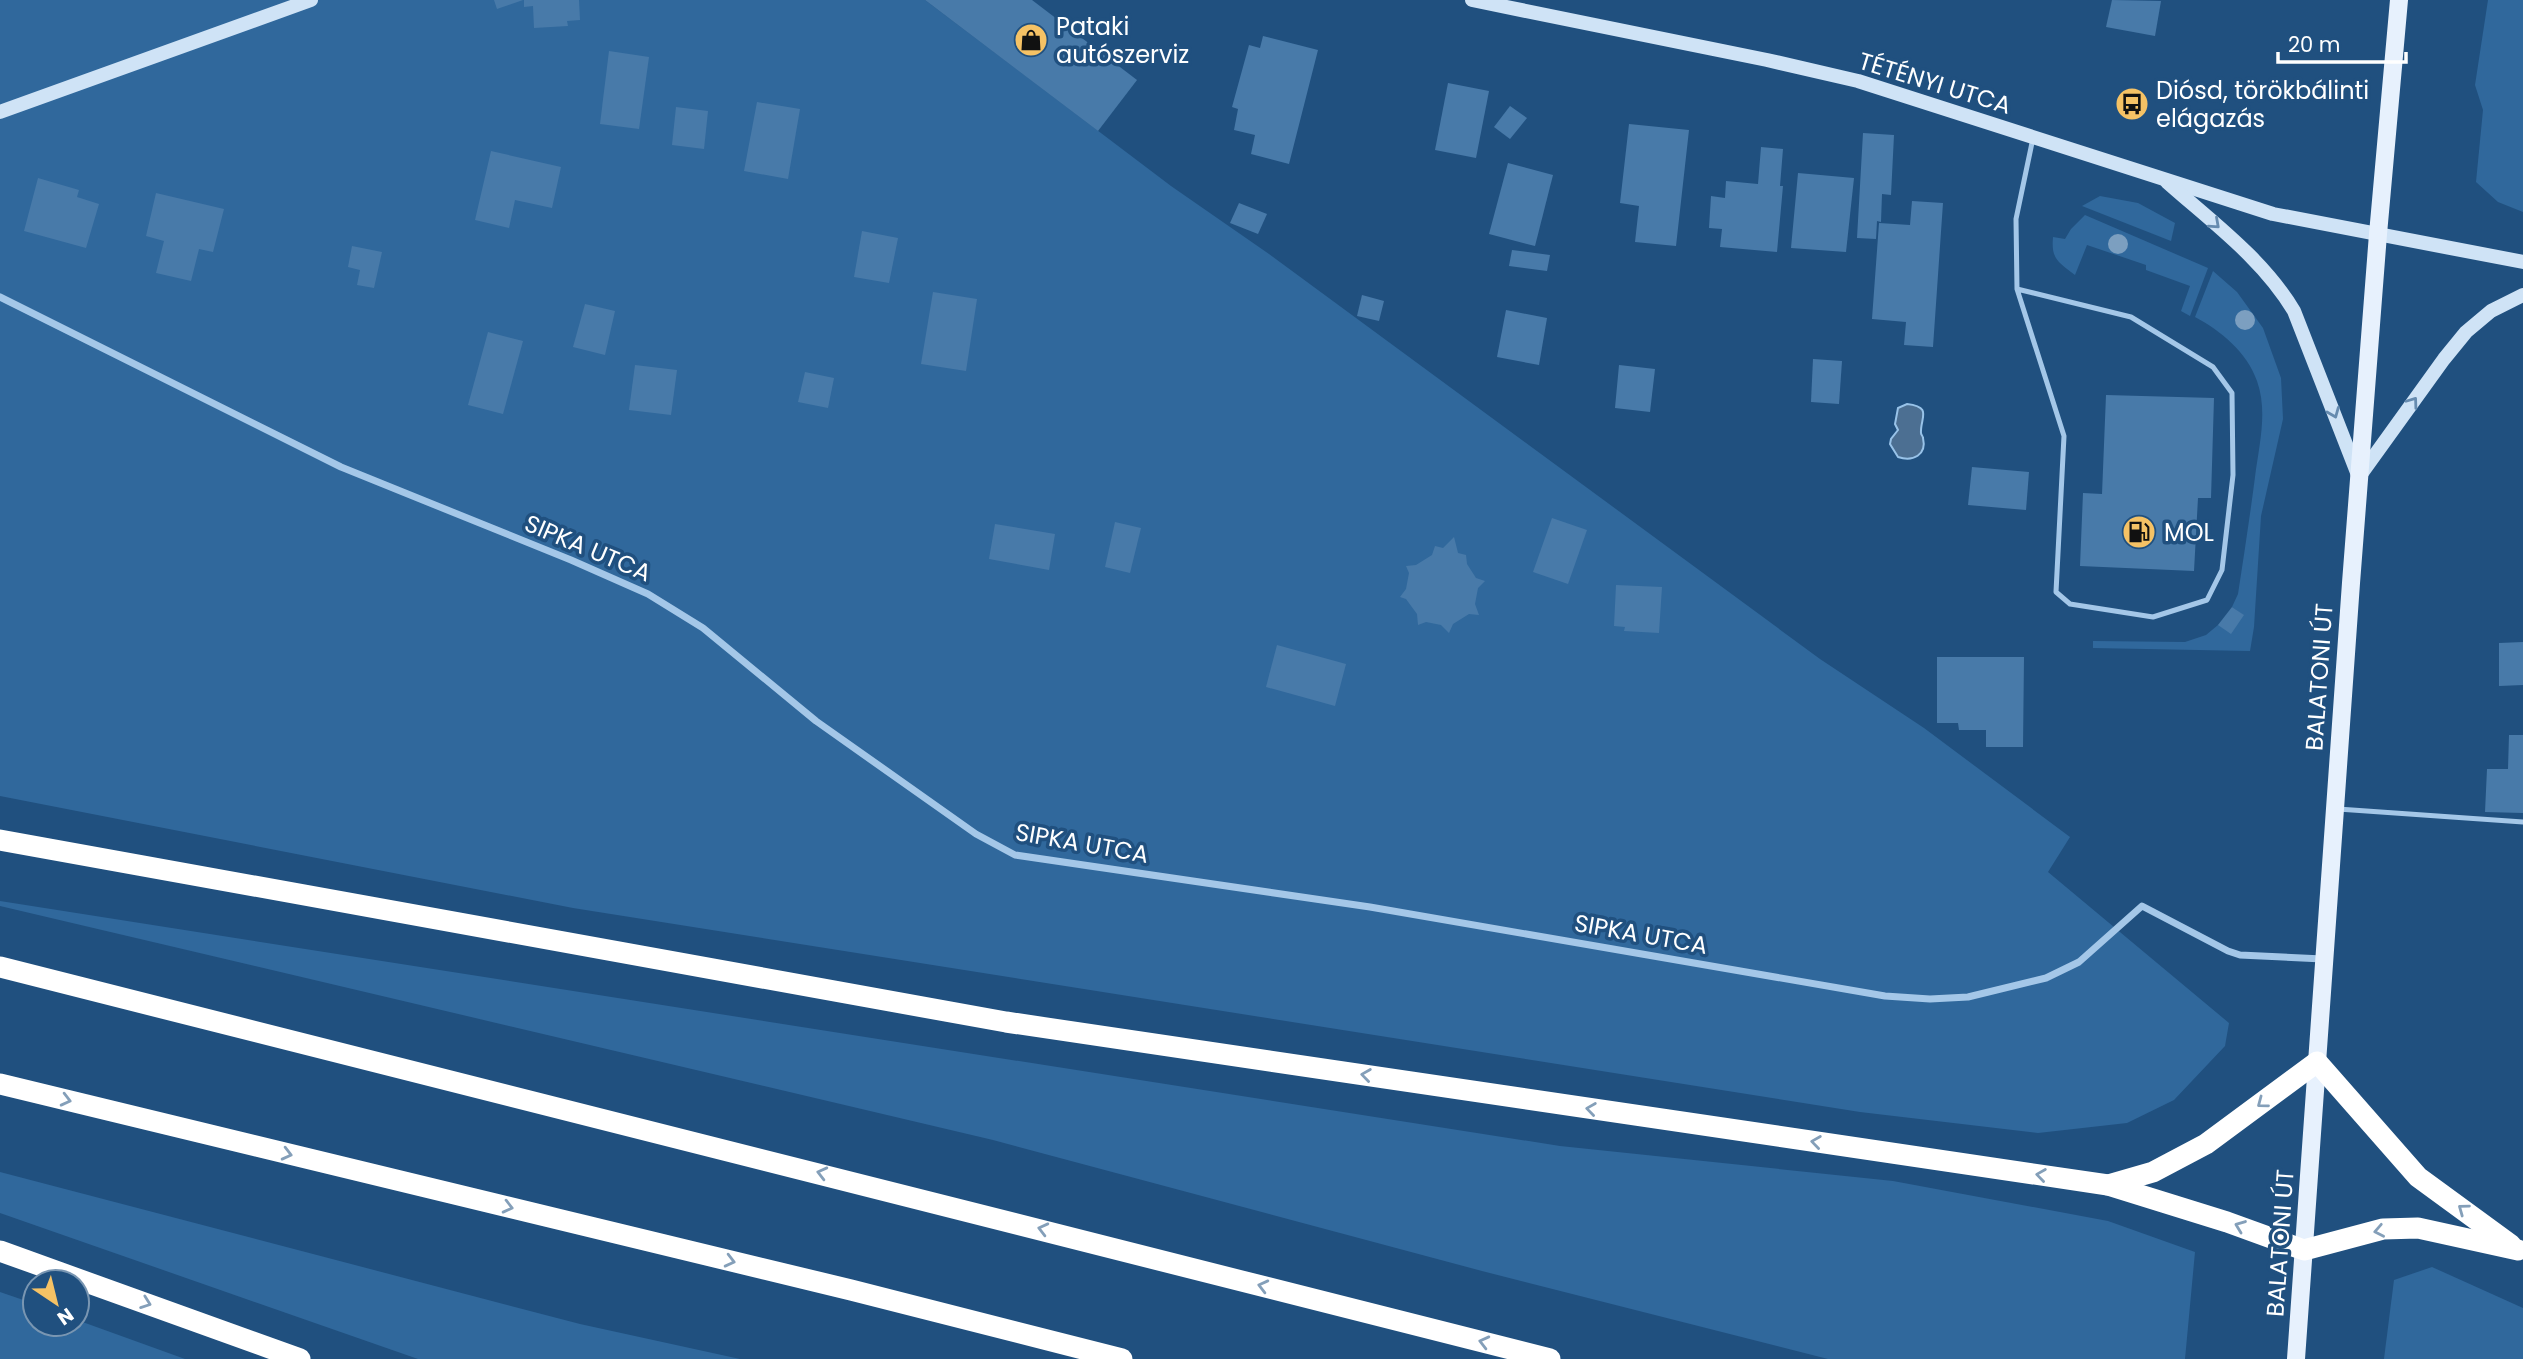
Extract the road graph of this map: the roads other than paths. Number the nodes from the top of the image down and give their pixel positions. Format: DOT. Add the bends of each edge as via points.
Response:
graph roads {
  1 [pos="311,0"];
  2 [pos="1472,0"];
  3 [pos="2399,0"];
  4 [pos="0,112"];
  5 [pos="2033,138"];
  6 [pos="2164,179"];
  7 [pos="2378,234"];
  8 [pos="2523,262"];
  9 [pos="2017,289"];
  10 [pos="2523,295"];
  11 [pos="0,297"];
  12 [pos="2359,477"];
  13 [pos="2334,809"];
  14 [pos="2523,822"];
  15 [pos="0,840"];
  16 [pos="2324,959"];
  17 [pos="0,967"];
  18 [pos="2317,1062"];
  19 [pos="0,1084"];
  20 [pos="2108,1185"];
  21 [pos="2304,1250"];
  22 [pos="0,1251"];
  23 [pos="2520,1251"];
  24 [pos="300,1359"];
  25 [pos="1122,1359"];
  26 [pos="1550,1359"];
  27 [pos="2296,1359"];
  1 -- 4 [label="street"];
  2 -- 5 [label="street, TÉTÉNYI UTCA" via="1858,81"];
  3 -- 7 [label="main road, BALATONI ÚT"];
  5 -- 6 [label="street, TÉTÉNYI UTCA"];
  5 -- 9 [label="lane" via="2016,219"];
  6 -- 7 [label="street, TÉTÉNYI UTCA" via="2273,214"];
  6 -- 12 [label="street, one-way" via="2256,261 2281,290 2294,312"];
  7 -- 8 [label="street, TÉTÉNYI UTCA"];
  7 -- 12 [label="main road, BALATONI ÚT"];
  9 -- 9 [label="lane" via="2064,436 2056,592 2070,604 2153,617 2207,600 2222,570 2233,475 2232,393 2213,367 2132,317"];
  12 -- 10 [label="street, one-way" via="2466,332 2491,311"];
  11 -- 16 [label="street, SIPKA UTCA" via="341,467 648,594 703,628 816,721 976,834 1015,855 1370,907 1885,996 1968,997 2046,978 2079,962 2142,906 2240,955"];
  12 -- 13 [label="main road, BALATONI ÚT"];
  13 -- 14 [label="lane"];
  13 -- 16 [label="main road, BALATONI ÚT"];
  20 -- 15 [label="highway, one-way" via="1006,1022"];
  16 -- 18 [label="main road, BALATONI ÚT"];
  26 -- 17 [label="highway, one-way"];
  18 -- 20 [label="highway, one-way" via="2206,1144 2153,1172"];
  18 -- 21 [label="main road, BALATONI ÚT"];
  23 -- 18 [label="highway, one-way" via="2418,1177"];
  19 -- 25 [label="highway, one-way"];
  21 -- 20 [label="highway, one-way"];
  23 -- 21 [label="highway, one-way" via="2418,1228 2383,1229"];
  21 -- 27 [label="main road, BALATONI ÚT"];
  22 -- 24 [label="highway, one-way"];
}
